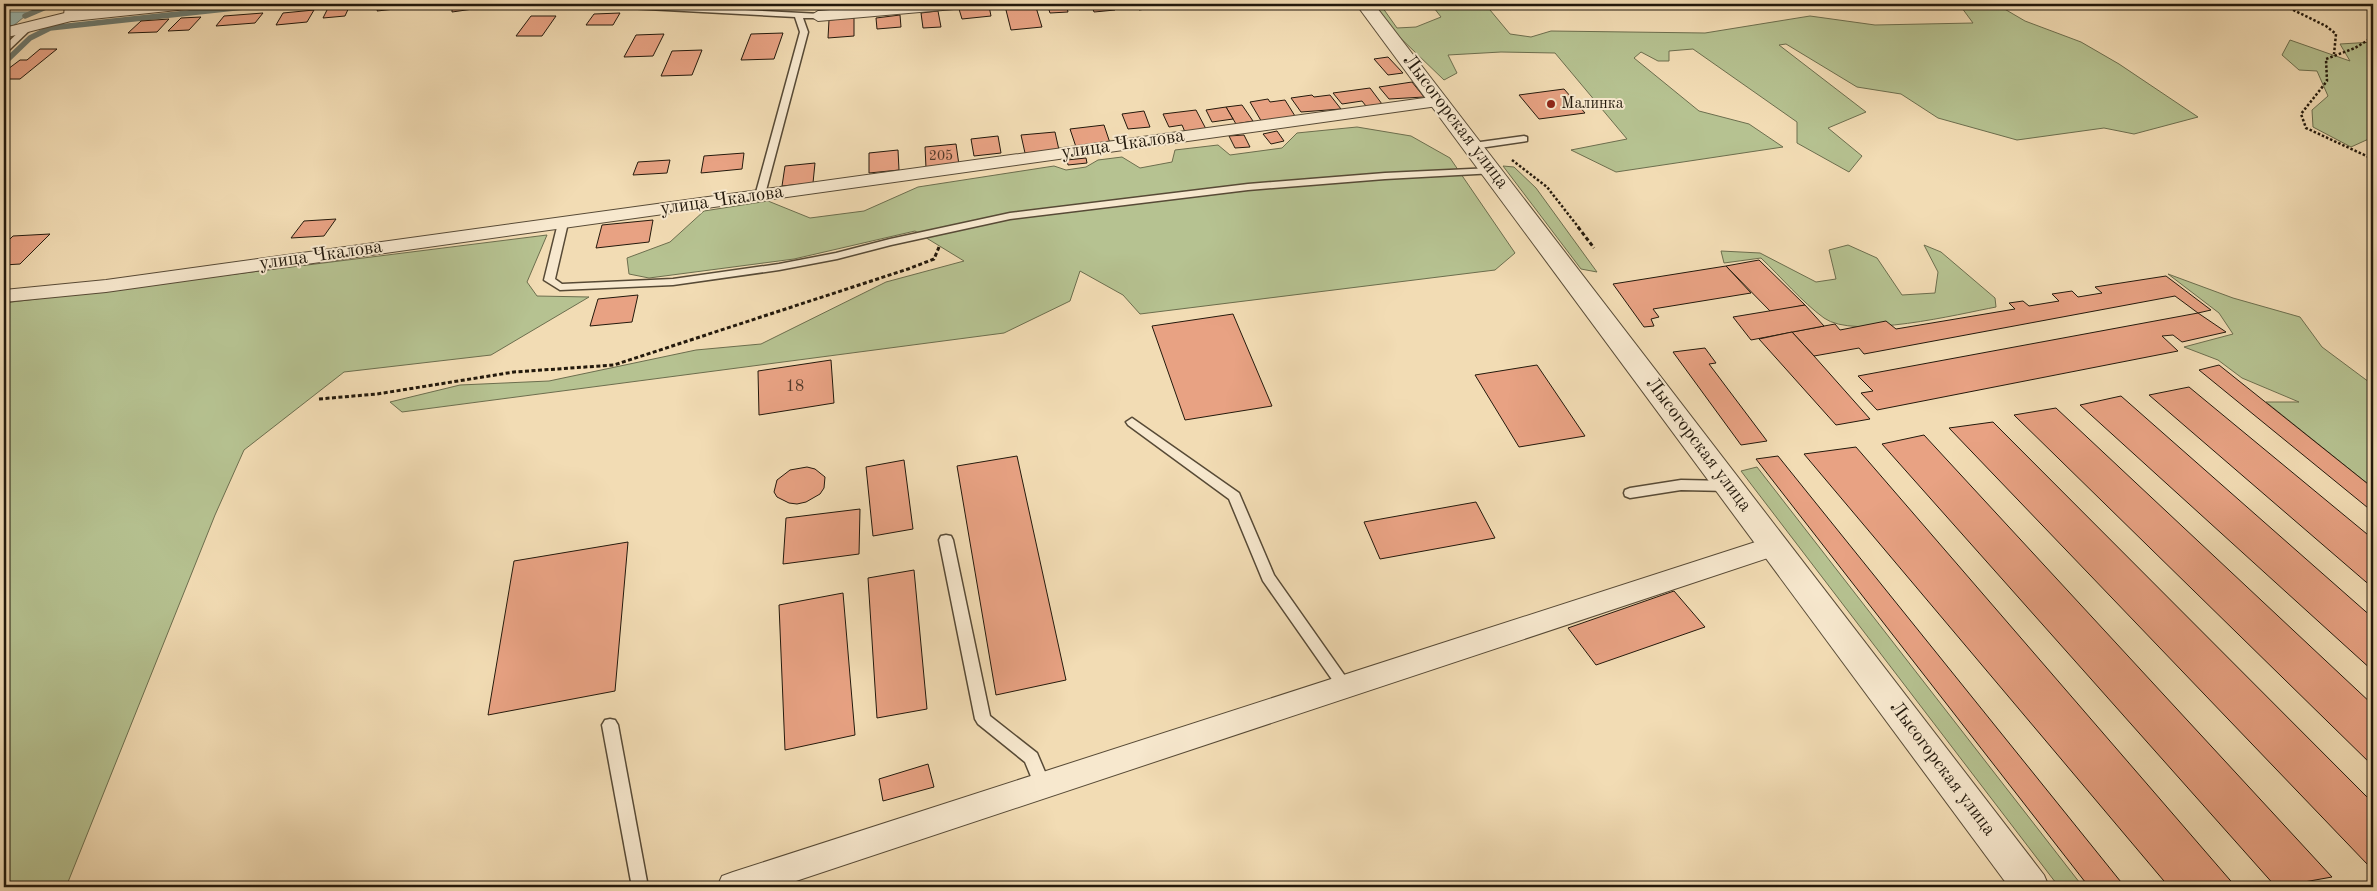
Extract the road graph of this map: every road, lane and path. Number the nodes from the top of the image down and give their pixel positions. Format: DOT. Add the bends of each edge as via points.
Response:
graph roads {
  1 [pos="187,4"];
  2 [pos="590,4"];
  3 [pos="954,4"];
  4 [pos="1365,4"];
  5 [pos="2281,4"];
  6 [pos="853,8"];
  7 [pos="73,10"];
  8 [pos="798,15"];
  9 [pos="818,16"];
  10 [pos="27,29"];
  11 [pos="4,33"];
  12 [pos="2373,37"];
  13 [pos="4,50"];
  14 [pos="2334,54"];
  15 [pos="1439,101"];
  16 [pos="1524,139"];
  17 [pos="1474,146"];
  18 [pos="2373,159"];
  19 [pos="1499,163"];
  20 [pos="760,196"];
  21 [pos="563,223"];
  22 [pos="948,230"];
  23 [pos="1594,248"];
  24 [pos="4,296"];
  25 [pos="319,399"];
  26 [pos="1132,422"];
  27 [pos="1729,486"];
  28 [pos="1630,493"];
  29 [pos="946,540"];
  30 [pos="1774,546"];
  31 [pos="1345,686"];
  32 [pos="610,725"];
  33 [pos="1043,786"];
  34 [pos="640,887"];
  35 [pos="733,887"];
  36 [pos="2030,887"];
  1 -- 7 [label="street"];
  2 -- 8 [label="lane"];
  3 -- 6 [label="street"];
  4 -- 15 [label="street, Лысогорская улица"];
  5 -- 14 [label="path" via="2336,34"];
  6 -- 9 [label="street"];
  7 -- 10 [label="street"];
  8 -- 9 [label="lane"];
  8 -- 20 [label="lane" via="804,32"];
  10 -- 11 [label="street"];
  10 -- 13 [label="lane"];
  12 -- 14 [label="path" via="2355,48"];
  14 -- 18 [label="path" via="2326,59 2327,81 2301,114 2306,128"];
  15 -- 17 [label="street, Лысогорская улица"];
  15 -- 20 [label="street, улица Чкалова"];
  16 -- 17 [label="lane"];
  17 -- 19 [label="street, Лысогорская улица"];
  19 -- 22 [label="lane" via="1248,187 1010,216"];
  19 -- 23 [label="path" via="1547,187"];
  19 -- 27 [label="street, Лысогорская улица"];
  20 -- 21 [label="street, улица Чкалова"];
  21 -- 22 [label="lane" via="549,280 560,286 673,282 779,267"];
  21 -- 24 [label="street, улица Чкалова" via="116,284"];
  22 -- 25 [label="path" via="934,259 908,270 614,365 514,372 377,394"];
  26 -- 31 [label="lane" via="1234,496 1268,577"];
  27 -- 28 [label="lane" via="1681,485"];
  27 -- 30 [label="street, Лысогорская улица"];
  29 -- 33 [label="lane" via="983,719 1031,758"];
  30 -- 31 [label="street"];
  30 -- 36 [label="street, Лысогорская улица"];
  31 -- 33 [label="street"];
  32 -- 34 [label="lane"];
  33 -- 35 [label="street"];
}
